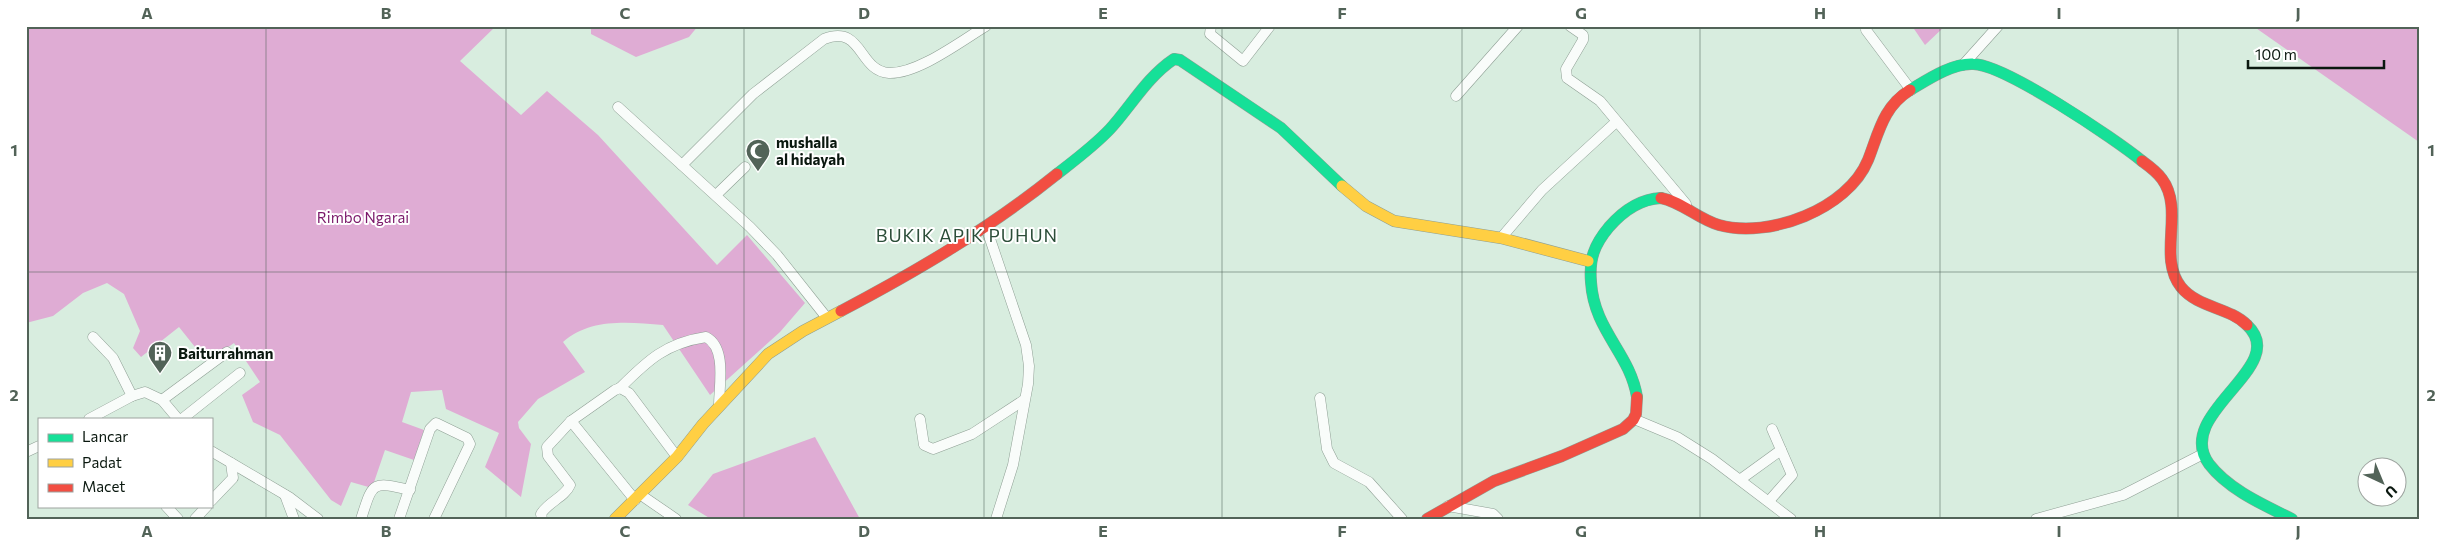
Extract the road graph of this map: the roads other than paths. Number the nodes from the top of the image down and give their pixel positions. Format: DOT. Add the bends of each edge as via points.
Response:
graph roads {
  1 [pos="986,26"];
  2 [pos="1211,26"];
  3 [pos="1270,26"];
  4 [pos="1518,26"];
  5 [pos="1570,26"];
  6 [pos="1998,26"];
  7 [pos="1866,30"];
  8 [pos="1963,65"];
  9 [pos="1911,90"];
  10 [pos="1456,96"];
  11 [pos="618,107"];
  12 [pos="1616,122"];
  13 [pos="682,165"];
  14 [pos="745,168"];
  15 [pos="716,195"];
  16 [pos="1697,216"];
  17 [pos="986,227"];
  18 [pos="1501,238"];
  19 [pos="1588,260"];
  20 [pos="827,318"];
  21 [pos="94,337"];
  22 [pos="227,352"];
  23 [pos="240,373"];
  24 [pos="620,388"];
  25 [pos="132,396"];
  26 [pos="1320,398"];
  27 [pos="162,400"];
  28 [pos="1024,400"];
  29 [pos="719,406"];
  30 [pos="108,415"];
  31 [pos="94,418"];
  32 [pos="177,418"];
  33 [pos="183,418"];
  34 [pos="920,419"];
  35 [pos="1634,419"];
  36 [pos="572,420"];
  37 [pos="1772,429"];
  38 [pos="38,446"];
  39 [pos="1781,450"];
  40 [pos="26,452"];
  41 [pos="212,452"];
  42 [pos="2203,454"];
  43 [pos="677,457"];
  44 [pos="231,463"];
  45 [pos="241,470"];
  46 [pos="233,478"];
  47 [pos="1741,479"];
  48 [pos="410,490"];
  49 [pos="285,495"];
  50 [pos="638,498"];
  51 [pos="212,500"];
  52 [pos="1769,501"];
  53 [pos="1448,506"];
  54 [pos="168,508"];
  55 [pos="204,508"];
  56 [pos="178,519"];
  57 [pos="195,519"];
  58 [pos="294,519"];
  59 [pos="318,519"];
  60 [pos="361,519"];
  61 [pos="399,519"];
  62 [pos="434,519"];
  63 [pos="542,519"];
  64 [pos="615,519"];
  65 [pos="676,519"];
  66 [pos="996,519"];
  67 [pos="1402,519"];
  68 [pos="1426,519"];
  69 [pos="1498,519"];
  70 [pos="1791,519"];
  71 [pos="2036,519"];
  72 [pos="2292,519"];
  1 -- 13 [label="street" via="915,68 890,73 872,65 852,40 844,36 824,39 753,94"];
  2 -- 3 [label="street" via="1210,34 1243,61"];
  4 -- 10 [label="street"];
  5 -- 12 [label="street" via="1579,30 1584,40 1566,69 1567,78 1600,101"];
  6 -- 8 [label="street"];
  7 -- 9 [label="street"];
  8 -- 9 [label="street"];
  8 -- 42 [label="street" via="1983,65 2011,77 2139,156 2162,179 2171,208 2176,280 2191,297 2236,316 2251,328 2257,338 2258,349 2251,364 2202,433"];
  9 -- 16 [label="street" via="1893,102 1881,119 1861,174 1840,196 1794,219 1773,225 1733,228"];
  11 -- 13 [label="street"];
  12 -- 16 [label="street"];
  12 -- 18 [label="street" via="1542,190"];
  13 -- 15 [label="street"];
  14 -- 15 [label="street"];
  15 -- 20 [label="street" via="777,255"];
  16 -- 19 [label="street" via="1671,201 1646,199 1617,218"];
  17 -- 18 [label="street" via="1092,147 1158,70 1174,59 1275,124 1363,205 1381,216 1394,222"];
  17 -- 20 [label="street" via="908,276"];
  17 -- 28 [label="street" via="1026,344 1029,366"];
  18 -- 19 [label="street"];
  19 -- 35 [label="street" via="1595,311 1637,391"];
  20 -- 29 [label="street" via="768,354"];
  21 -- 25 [label="street" via="113,358"];
  22 -- 27 [label="street"];
  23 -- 33 [label="street"];
  24 -- 29 [label="street" via="662,350 688,339 706,337 717,347 720,360"];
  24 -- 36 [label="street"];
  24 -- 43 [label="street" via="629,393"];
  25 -- 27 [label="street" via="145,392"];
  25 -- 30 [label="street"];
  26 -- 67 [label="street" via="1327,450 1334,463 1360,475"];
  27 -- 32 [label="street"];
  28 -- 34 [label="street" via="972,434 933,449 924,445"];
  28 -- 66 [label="street" via="1013,465"];
  29 -- 43 [label="street"];
  30 -- 31 [label="street"];
  35 -- 47 [label="street" via="1677,437"];
  35 -- 53 [label="street" via="1621,430 1568,454 1504,477"];
  36 -- 50 [label="street"];
  36 -- 63 [label="street" via="546,452 570,485 545,507"];
  37 -- 39 [label="street"];
  38 -- 40 [label="street"];
  39 -- 47 [label="street"];
  39 -- 52 [label="street" via="1792,475"];
  41 -- 44 [label="street"];
  42 -- 71 [label="street" via="2123,494"];
  42 -- 72 [label="street" via="2209,464 2241,490"];
  43 -- 50 [label="street"];
  44 -- 45 [label="street"];
  44 -- 46 [label="street"];
  45 -- 46 [label="street"];
  45 -- 49 [label="street"];
  46 -- 51 [label="street"];
  47 -- 52 [label="street"];
  48 -- 60 [label="street" via="383,484 376,486 370,492"];
  48 -- 61 [label="street"];
  48 -- 62 [label="street" via="434,425 441,424 467,438 469,447"];
  49 -- 58 [label="street"];
  49 -- 59 [label="street"];
  50 -- 64 [label="street"];
  50 -- 65 [label="street"];
  52 -- 70 [label="street"];
  53 -- 68 [label="street"];
  53 -- 69 [label="street" via="1493,514"];
  54 -- 56 [label="street"];
  55 -- 57 [label="street"];
}
